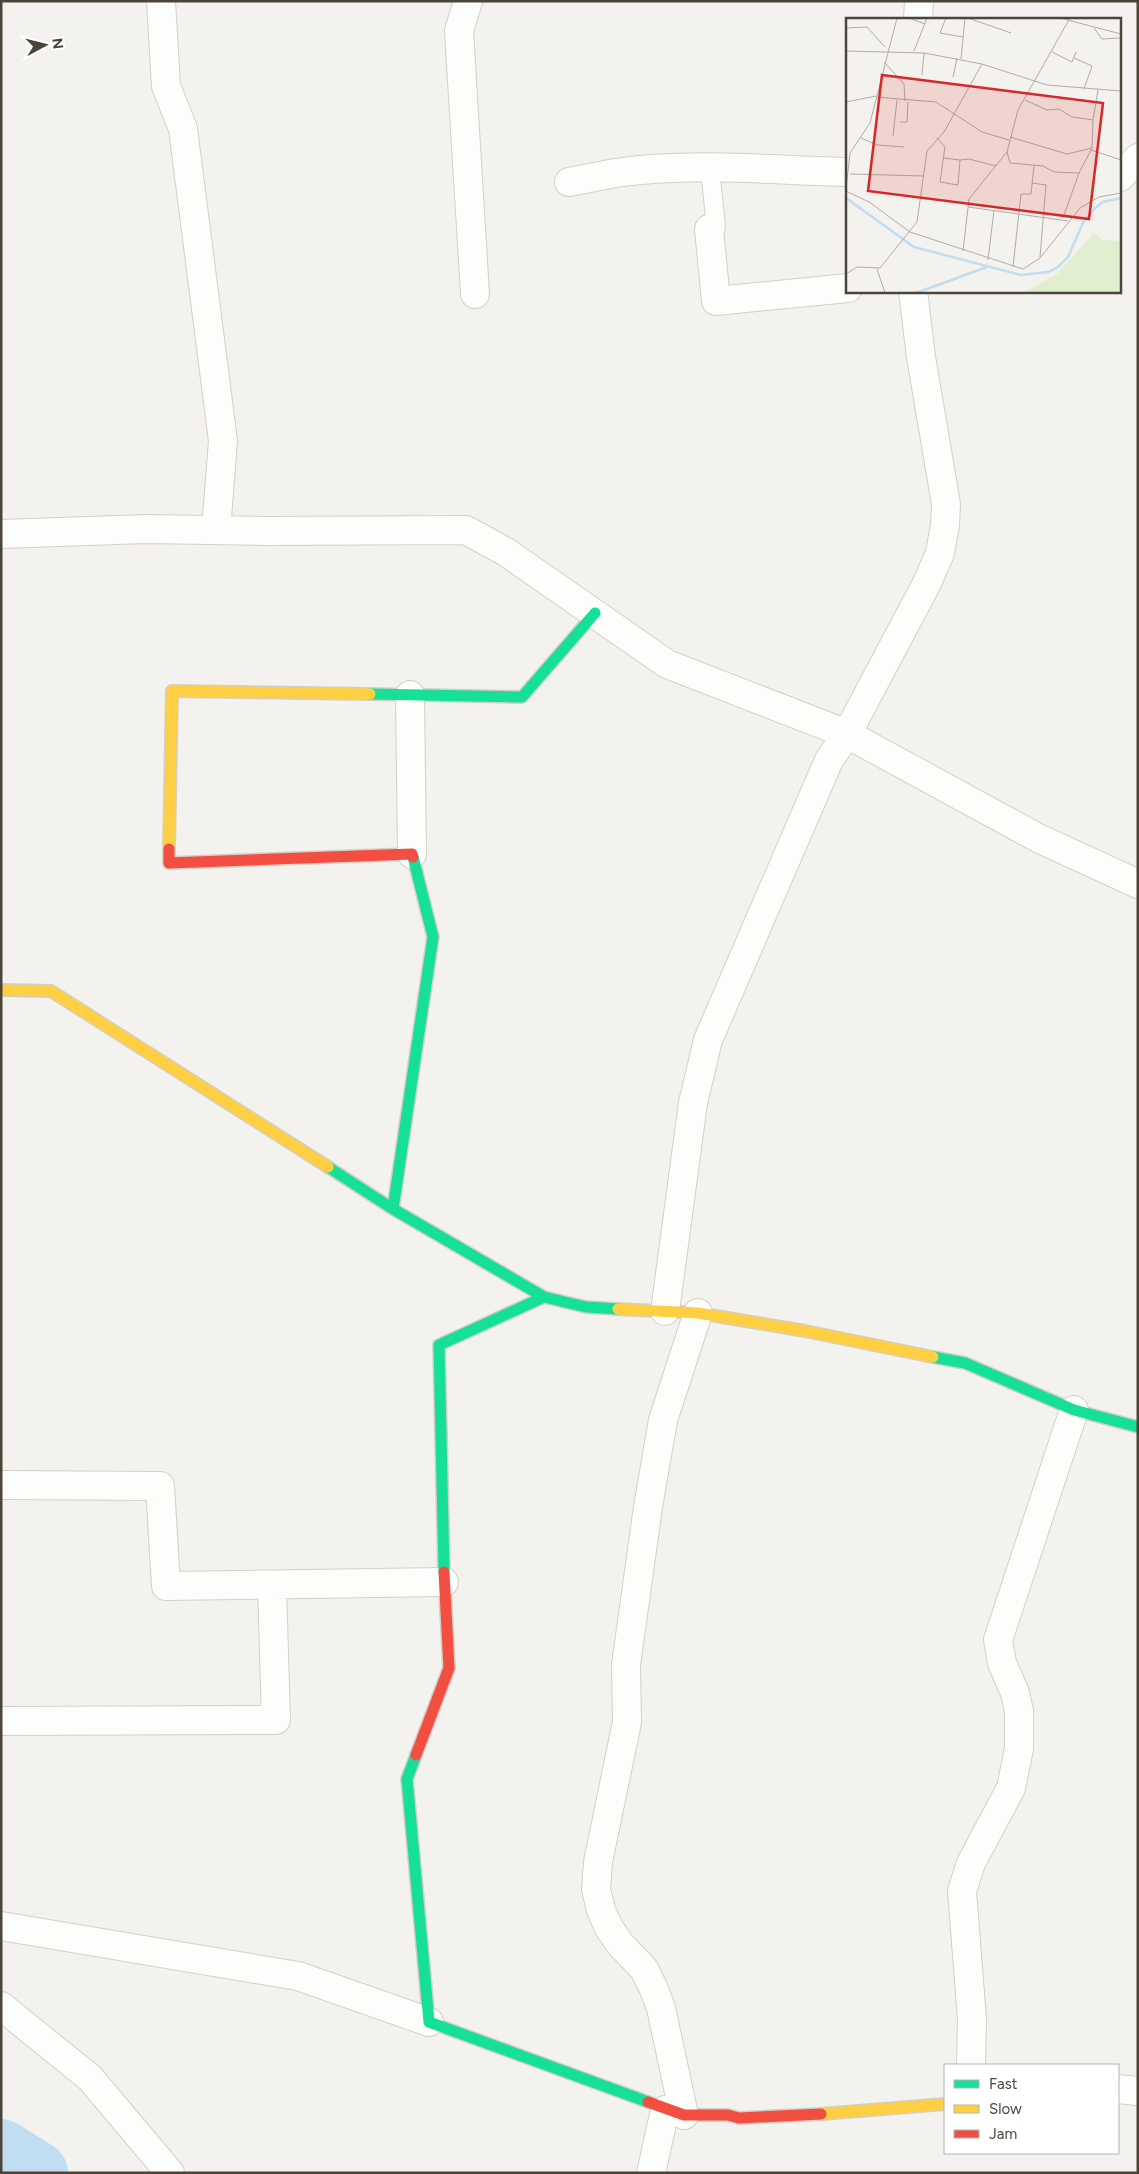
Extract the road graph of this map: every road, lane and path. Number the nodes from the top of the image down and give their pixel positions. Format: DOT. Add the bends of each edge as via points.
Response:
graph roads {
  1 [pos="161,1"];
  2 [pos="468,1"];
  3 [pos="919,1"];
  4 [pos="918,18"];
  5 [pos="1138,158"];
  6 [pos="710,169"];
  7 [pos="846,172"];
  8 [pos="1122,175"];
  9 [pos="569,182"];
  10 [pos="709,229"];
  11 [pos="846,288"];
  12 [pos="913,292"];
  13 [pos="475,294"];
  14 [pos="216,530"];
  15 [pos="1,534"];
  16 [pos="595,613"];
  17 [pos="410,695"];
  18 [pos="848,734"];
  19 [pos="412,854"];
  20 [pos="1138,884"];
  21 [pos="1,990"];
  22 [pos="393,1208"];
  23 [pos="544,1298"];
  24 [pos="665,1311"];
  25 [pos="698,1313"];
  26 [pos="1074,1410"];
  27 [pos="1138,1427"];
  28 [pos="1,1485"];
  29 [pos="444,1582"];
  30 [pos="272,1585"];
  31 [pos="1,1722"];
  32 [pos="1,1926"];
  33 [pos="1,2006"];
  34 [pos="429,2022"];
  35 [pos="971,2064"];
  36 [pos="1119,2089"];
  37 [pos="1138,2092"];
  38 [pos="944,2104"];
  39 [pos="674,2112"];
  40 [pos="170,2173"];
  41 [pos="651,2173"];
  1 -- 14 [label="street" via="166,86 183,129 223,441"];
  2 -- 13 [label="street" via="459,31"];
  3 -- 4 [label="street"];
  5 -- 8 [label="street"];
  6 -- 7 [label="street"];
  6 -- 9 [label="street" via="629,172"];
  6 -- 10 [label="lane" via="716,227"];
  10 -- 11 [label="street" via="716,301"];
  12 -- 18 [label="street" via="946,504 945,525 940,553 927,583"];
  14 -- 15 [label="street"];
  14 -- 16 [label="street" via="466,530 506,552"];
  16 -- 17 [label="street" via="522,697"];
  16 -- 18 [label="street" via="667,664"];
  17 -- 19 [label="street"];
  17 -- 19 [label="street" via="172,691 169,864"];
  18 -- 20 [label="street" via="1038,838"];
  18 -- 24 [label="street" via="829,760 708,1040 693,1103"];
  19 -- 22 [label="street" via="433,938"];
  21 -- 22 [label="street" via="50,991"];
  22 -- 23 [label="street"];
  23 -- 24 [label="street" via="586,1306"];
  23 -- 29 [label="street" via="439,1345"];
  24 -- 25 [label="street"];
  25 -- 26 [label="street" via="965,1363"];
  25 -- 39 [label="street" via="663,1420 626,1665 627,1722 598,1862 596,1889 610,1928 620,1944 644,1969 661,2008"];
  26 -- 27 [label="street"];
  26 -- 35 [label="street" via="998,1640 1002,1663 1016,1692 1019,1749 1011,1788 970,1863 962,1891 972,2019"];
  28 -- 30 [label="street" via="160,1486 166,1586"];
  29 -- 30 [label="street"];
  29 -- 34 [label="street" via="449,1668 407,1779"];
  30 -- 31 [label="street" via="276,1720"];
  32 -- 34 [label="street" via="298,1976"];
  33 -- 40 [label="street" via="90,2078"];
  34 -- 39 [label="street"];
  36 -- 37 [label="street"];
  38 -- 39 [label="street" via="739,2118"];
  39 -- 41 [label="street"];
}
